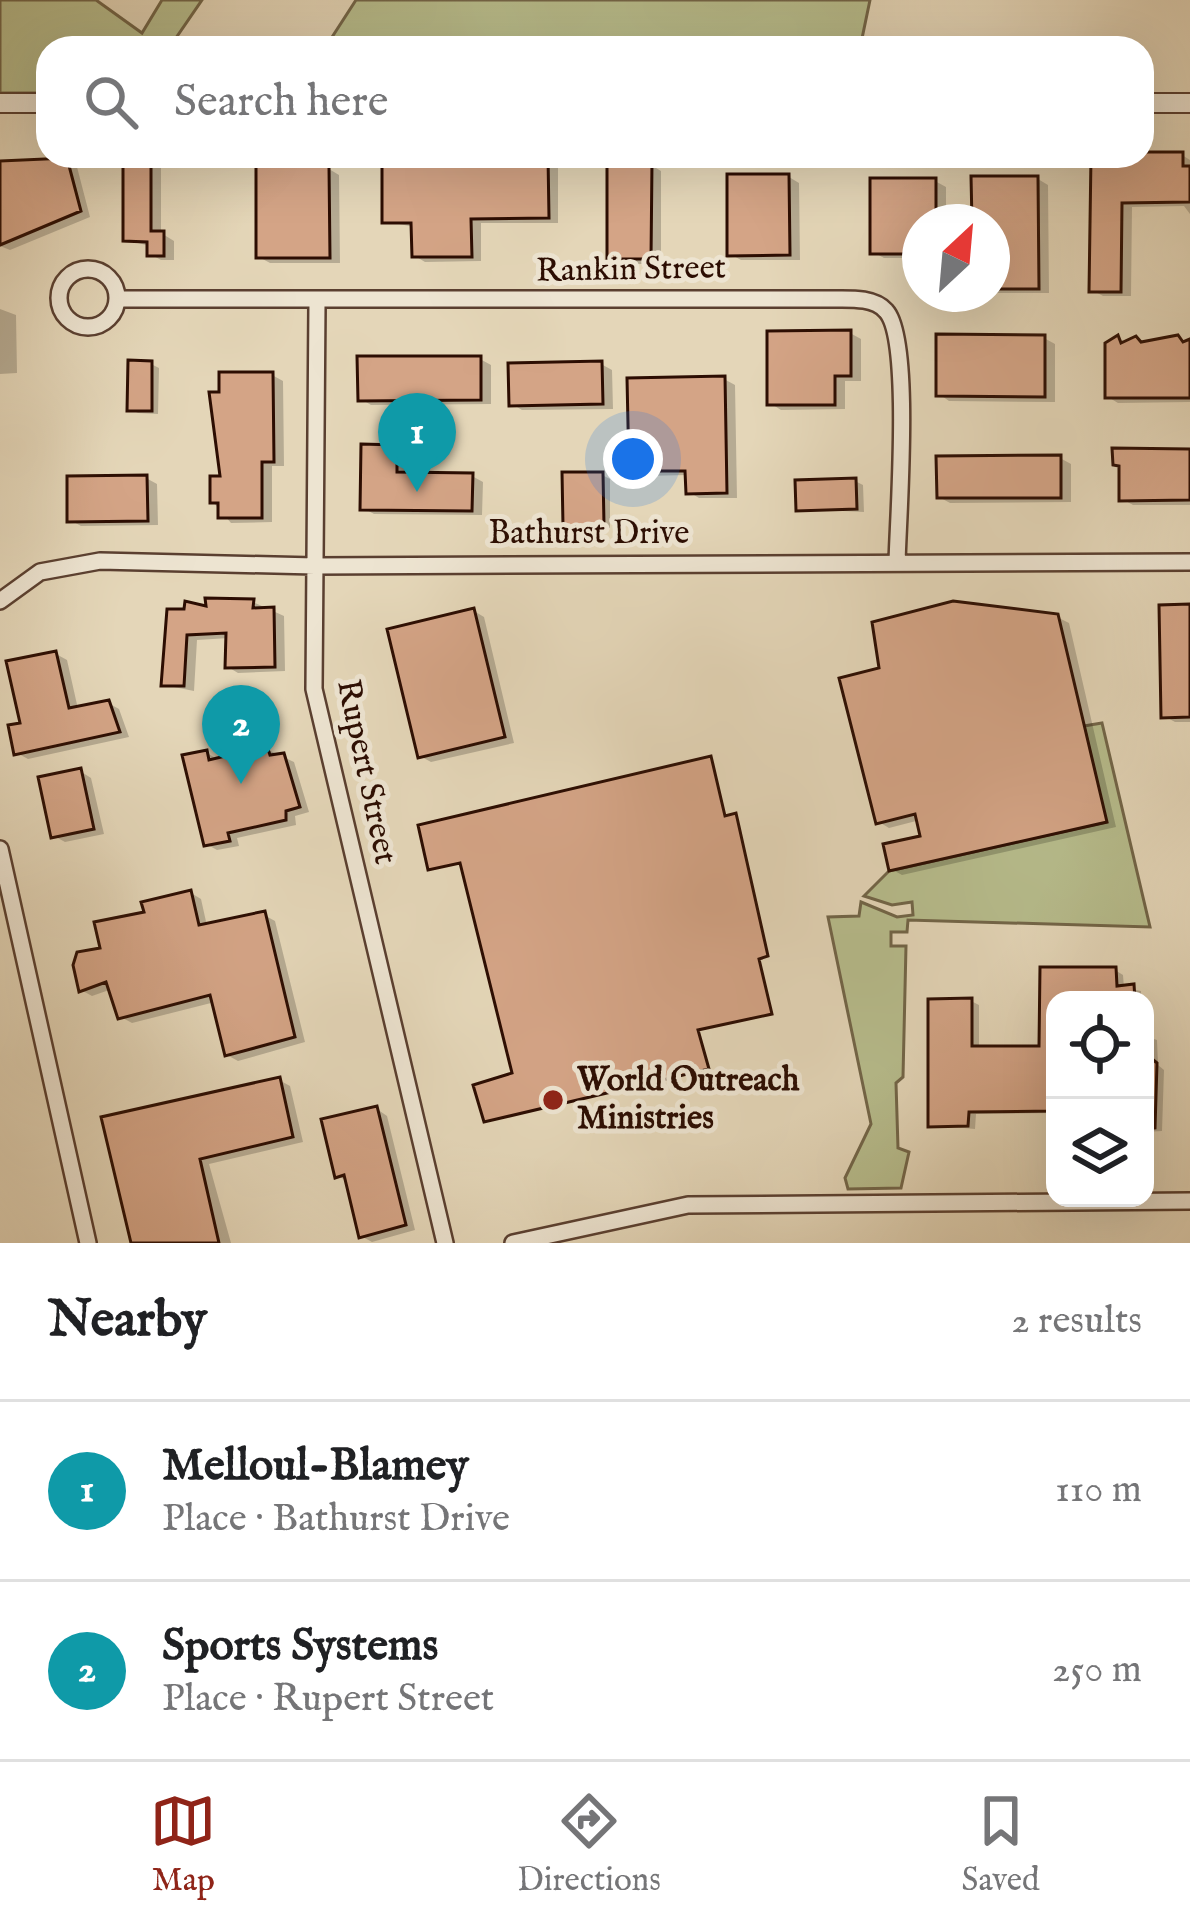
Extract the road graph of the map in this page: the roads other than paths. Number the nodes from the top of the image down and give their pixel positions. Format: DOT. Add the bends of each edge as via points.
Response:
graph roads {
  1 [pos="0,103"];
  2 [pos="36,103"];
  3 [pos="1154,103"];
  4 [pos="1190,103"];
  5 [pos="117,299"];
  6 [pos="317,303"];
  7 [pos="1190,562"];
  8 [pos="897,563"];
  9 [pos="315,566"];
  10 [pos="0,601"];
  11 [pos="0,849"];
  12 [pos="1190,1201"];
  13 [pos="88,1243"];
  14 [pos="445,1243"];
  15 [pos="513,1243"];
  1 -- 2 [label="street"];
  3 -- 4 [label="street"];
  5 -- 6 [label="street, Rankin Street"];
  6 -- 8 [label="street, Rankin Street" via="832,298 879,305 890,314 901,351"];
  6 -- 9 [label="street, Rupert Street"];
  7 -- 8 [label="street, Bathurst Drive"];
  8 -- 9 [label="street, Bathurst Drive"];
  9 -- 10 [label="street, Bathurst Drive" via="100,561 40,572"];
  9 -- 14 [label="street, Rupert Street" via="314,689"];
  11 -- 13 [label="street"];
  12 -- 15 [label="street" via="688,1205"];
}
